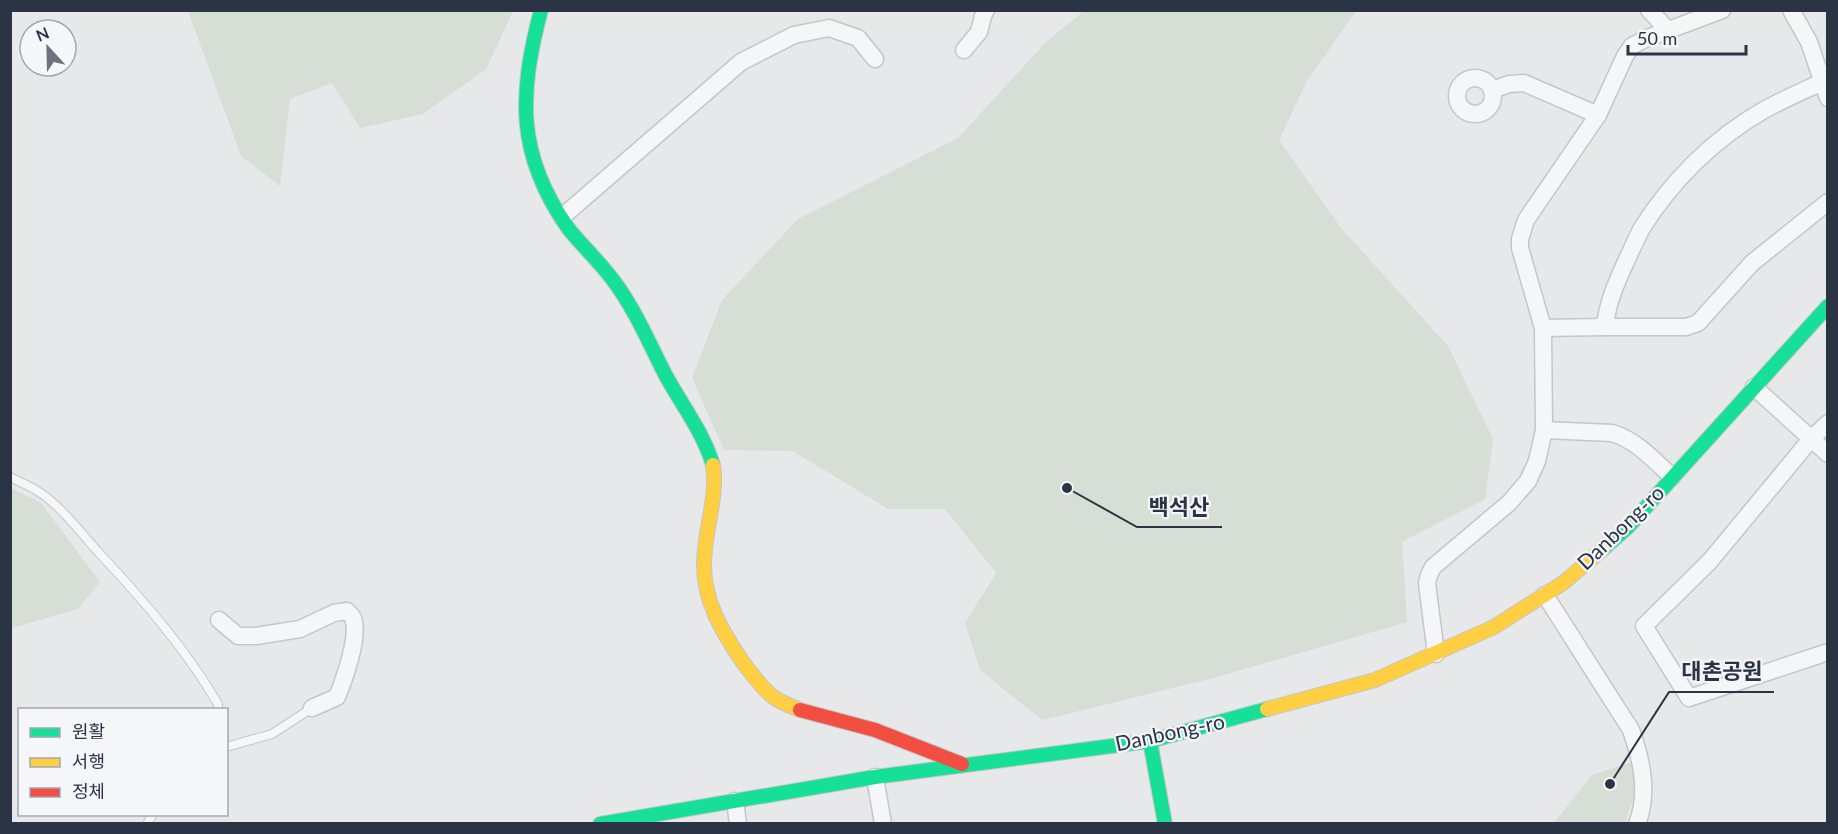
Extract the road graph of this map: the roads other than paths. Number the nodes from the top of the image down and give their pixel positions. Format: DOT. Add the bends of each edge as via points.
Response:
graph roads {
  1 [pos="541,10"];
  2 [pos="986,10"];
  3 [pos="1649,10"];
  4 [pos="1722,10"];
  5 [pos="1791,10"];
  6 [pos="1668,30"];
  7 [pos="964,50"];
  8 [pos="875,59"];
  9 [pos="1822,82"];
  10 [pos="1492,90"];
  11 [pos="1827,98"];
  12 [pos="1598,115"];
  13 [pos="1827,202"];
  14 [pos="562,217"];
  15 [pos="1827,306"];
  16 [pos="1605,327"];
  17 [pos="1543,328"];
  18 [pos="1754,387"];
  19 [pos="1827,423"];
  20 [pos="1544,430"];
  21 [pos="1811,439"];
  22 [pos="1827,454"];
  23 [pos="10,477"];
  24 [pos="1672,477"];
  25 [pos="1545,595"];
  26 [pos="219,620"];
  27 [pos="1827,652"];
  28 [pos="1436,654"];
  29 [pos="219,708"];
  30 [pos="312,708"];
  31 [pos="1150,741"];
  32 [pos="228,746"];
  33 [pos="964,765"];
  34 [pos="875,777"];
  35 [pos="735,801"];
  36 [pos="600,824"];
  37 [pos="738,824"];
  38 [pos="883,824"];
  39 [pos="1165,824"];
  40 [pos="1637,824"];
  1 -- 14 [label="street" via="532,40 525,118 536,169"];
  2 -- 7 [label="street" via="979,32"];
  3 -- 6 [label="street"];
  4 -- 6 [label="street"];
  5 -- 9 [label="street" via="1809,42"];
  6 -- 12 [label="street" via="1632,46"];
  8 -- 14 [label="street" via="858,38 829,28 794,35 752,56"];
  9 -- 11 [label="street"];
  9 -- 16 [label="street" via="1763,110 1694,162 1642,228 1617,282"];
  10 -- 12 [label="street" via="1524,83"];
  12 -- 17 [label="street" via="1522,229 1522,257"];
  13 -- 16 [label="street" via="1752,263 1698,323 1686,327"];
  14 -- 33 [label="street" via="626,299 703,437 716,478 704,550 705,589 711,609 752,674 780,701 863,726"];
  15 -- 18 [label="street, Danbong-ro"];
  16 -- 17 [label="street"];
  17 -- 20 [label="street"];
  18 -- 21 [label="street"];
  18 -- 24 [label="street, Danbong-ro"];
  19 -- 21 [label="street"];
  20 -- 24 [label="street, Danbong-ro" via="1622,436"];
  20 -- 28 [label="street" via="1528,481 1433,567 1429,575"];
  21 -- 22 [label="street"];
  21 -- 27 [label="street" via="1710,561 1644,626 1689,698"];
  23 -- 29 [label="lane" via="40,493 61,512 133,589 174,637"];
  24 -- 25 [label="street, Danbong-ro" via="1628,527"];
  25 -- 28 [label="street, Danbong-ro" via="1494,627"];
  25 -- 40 [label="street" via="1630,730 1639,752 1644,782"];
  26 -- 30 [label="street" via="238,636 256,636 300,629 347,611 353,618 354,633 345,677 337,697"];
  28 -- 31 [label="street, Danbong-ro" via="1376,680"];
  30 -- 32 [label="lane" via="272,734"];
  31 -- 33 [label="street, Danbong-ro"];
  31 -- 39 [label="street"];
  33 -- 34 [label="street, Danbong-ro"];
  34 -- 35 [label="street, Danbong-ro"];
  34 -- 38 [label="street"];
  35 -- 36 [label="street, Danbong-ro"];
  35 -- 37 [label="street"];
}
